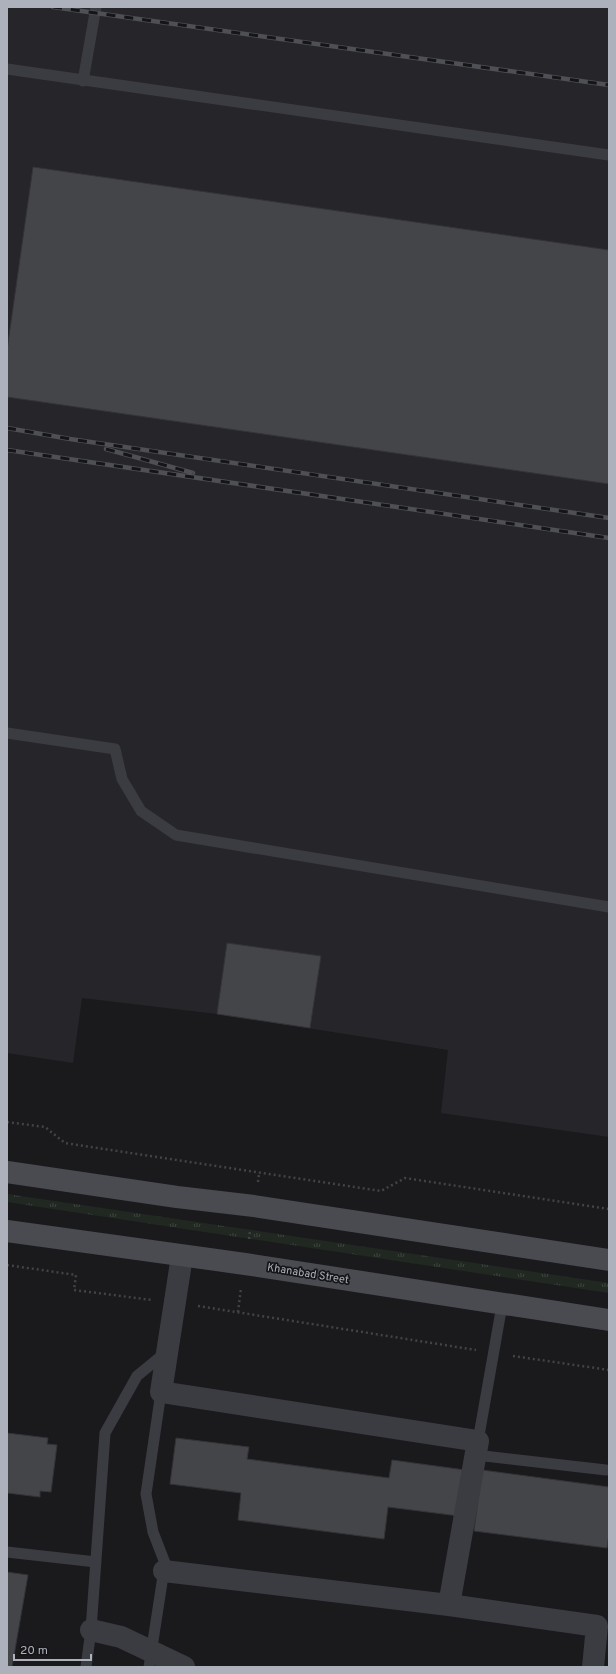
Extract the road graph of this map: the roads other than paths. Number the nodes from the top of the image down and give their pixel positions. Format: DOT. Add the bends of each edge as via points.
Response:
graph roads {
  1 [pos="96,7"];
  2 [pos="7,69"];
  3 [pos="83,81"];
  4 [pos="609,156"];
  5 [pos="7,732"];
  6 [pos="609,907"];
  7 [pos="7,1172"];
  8 [pos="7,1231"];
  9 [pos="182,1256"];
  10 [pos="609,1260"];
  11 [pos="502,1305"];
  12 [pos="609,1320"];
  13 [pos="167,1352"];
  14 [pos="161,1392"];
  15 [pos="477,1448"];
  16 [pos="606,1470"];
  17 [pos="7,1552"];
  18 [pos="96,1562"];
  19 [pos="164,1571"];
  20 [pos="449,1605"];
  21 [pos="603,1626"];
  22 [pos="91,1630"];
  23 [pos="150,1660"];
  24 [pos="86,1667"];
  25 [pos="184,1667"];
  26 [pos="592,1667"];
  1 -- 3 [label="lane"];
  2 -- 3 [label="lane"];
  3 -- 4 [label="lane"];
  5 -- 6 [label="lane" via="116,749 122,779 141,811 176,835"];
  7 -- 10 [label="street" via="254,1206"];
  8 -- 9 [label="street, Khanabad Street"];
  9 -- 11 [label="street, Khanabad Street"];
  9 -- 13 [label="street"];
  11 -- 12 [label="street, Khanabad Street"];
  11 -- 15 [label="lane"];
  13 -- 14 [label="street"];
  13 -- 18 [label="lane" via="137,1376 105,1433"];
  14 -- 15 [label="street"];
  14 -- 19 [label="lane" via="146,1494 153,1532 165,1563"];
  15 -- 16 [label="lane"];
  15 -- 20 [label="street"];
  17 -- 18 [label="lane"];
  18 -- 22 [label="lane"];
  19 -- 20 [label="street"];
  19 -- 23 [label="lane"];
  20 -- 21 [label="street"];
  21 -- 26 [label="street"];
  22 -- 23 [label="street" via="121,1637"];
  22 -- 24 [label="lane"];
  23 -- 25 [label="street"];
}
